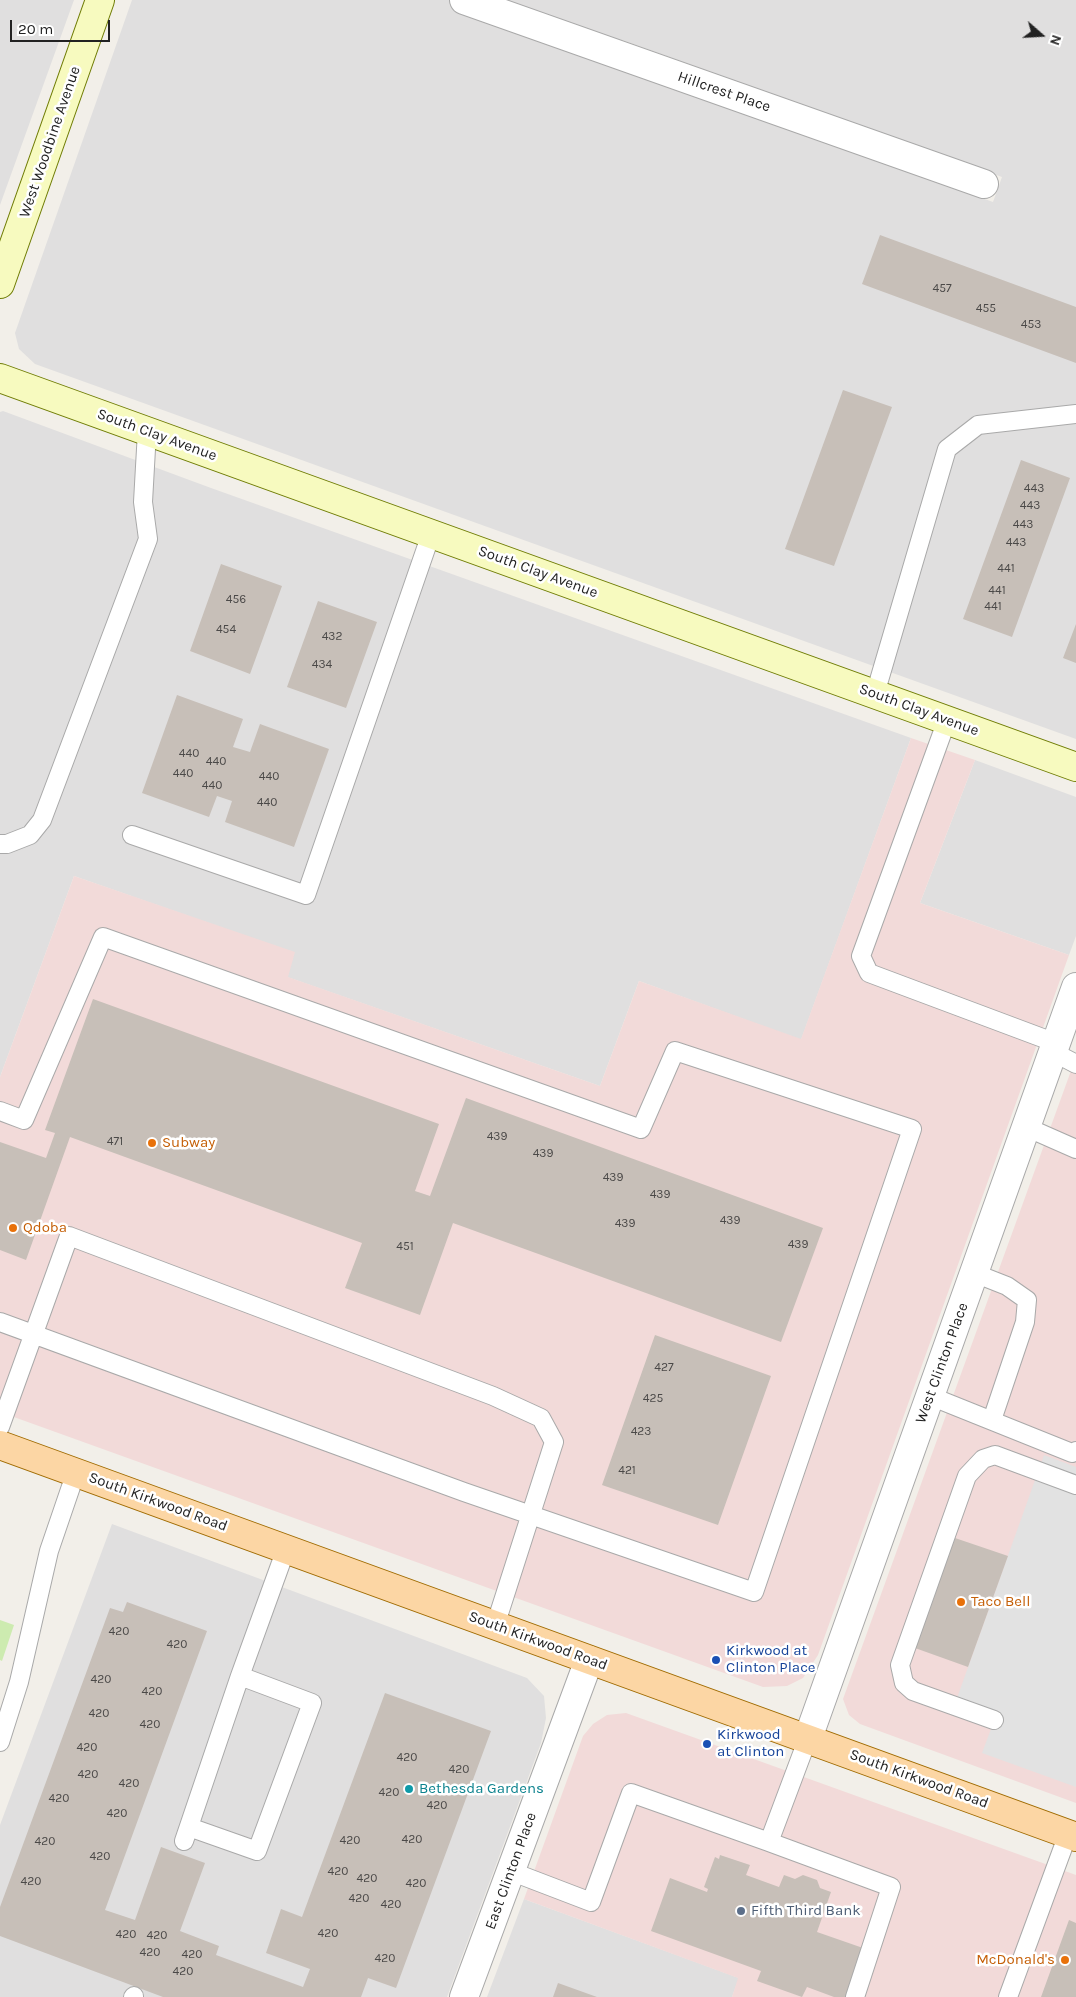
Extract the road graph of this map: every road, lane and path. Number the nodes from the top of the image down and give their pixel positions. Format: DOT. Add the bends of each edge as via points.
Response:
graph roads {
  1 [pos="100,0"];
  2 [pos="464,0"];
  3 [pos="984,184"];
  4 [pos="0,284"];
  5 [pos="0,378"];
  6 [pos="1076,414"];
  7 [pos="147,431"];
  8 [pos="431,534"];
  9 [pos="875,694"];
  10 [pos="947,720"];
  11 [pos="1076,767"];
  12 [pos="132,835"];
  13 [pos="0,844"];
  14 [pos="1076,987"];
  15 [pos="1062,1053"];
  16 [pos="0,1111"];
  17 [pos="1026,1127"];
  18 [pos="1076,1148"];
  19 [pos="974,1273"];
  20 [pos="0,1322"];
  21 [pos="34,1335"];
  22 [pos="930,1396"];
  23 [pos="992,1420"];
  24 [pos="0,1427"];
  25 [pos="0,1445"];
  26 [pos="1076,1451"];
  27 [pos="76,1472"];
  28 [pos="1076,1485"];
  29 [pos="531,1515"];
  30 [pos="286,1549"];
  31 [pos="496,1626"];
  32 [pos="589,1660"];
  33 [pos="240,1676"];
  34 [pos="994,1720"];
  35 [pos="808,1738"];
  36 [pos="0,1742"];
  37 [pos="1072,1835"];
  38 [pos="769,1842"];
  39 [pos="510,1871"];
  40 [pos="464,1997"];
  41 [pos="855,1997"];
  42 [pos="1008,1997"];
  1 -- 4 [label="street, West Woodbine Avenue"];
  2 -- 3 [label="street, Hillcrest Place"];
  5 -- 7 [label="street, South Clay Avenue"];
  6 -- 9 [label="lane" via="978,425 947,448"];
  7 -- 8 [label="street, South Clay Avenue"];
  7 -- 13 [label="lane" via="143,502 148,539 42,820 30,834"];
  8 -- 9 [label="street, South Clay Avenue"];
  8 -- 12 [label="lane" via="306,894"];
  9 -- 10 [label="street, South Clay Avenue"];
  10 -- 11 [label="street, South Clay Avenue"];
  10 -- 15 [label="lane" via="860,956 869,973"];
  14 -- 15 [label="street, West Clinton Place"];
  15 -- 17 [label="street, West Clinton Place"];
  16 -- 29 [label="lane" via="24,1120 103,937 641,1129 675,1051 912,1129 754,1592"];
  17 -- 18 [label="lane"];
  17 -- 19 [label="street, West Clinton Place"];
  19 -- 22 [label="street, West Clinton Place"];
  19 -- 23 [label="lane" via="1007,1286 1027,1300 1025,1322"];
  20 -- 21 [label="lane"];
  21 -- 24 [label="lane"];
  21 -- 29 [label="lane"];
  21 -- 29 [label="lane" via="69,1236 494,1396 541,1418 554,1442"];
  22 -- 23 [label="lane"];
  22 -- 35 [label="street, West Clinton Place"];
  23 -- 26 [label="lane" via="1072,1453"];
  25 -- 27 [label="main road, South Kirkwood Road"];
  27 -- 30 [label="main road, South Kirkwood Road"];
  27 -- 36 [label="lane" via="49,1551 19,1682"];
  28 -- 34 [label="lane" via="995,1455 983,1459 967,1476 900,1666 904,1683 913,1691"];
  29 -- 31 [label="lane"];
  30 -- 31 [label="main road, South Kirkwood Road"];
  30 -- 33 [label="lane"];
  31 -- 32 [label="main road, South Kirkwood Road"];
  32 -- 35 [label="main road, South Kirkwood Road"];
  32 -- 39 [label="street, East Clinton Place"];
  33 -- 33 [label="lane" via="187,1834 257,1851 312,1703"];
  35 -- 37 [label="main road, South Kirkwood Road"];
  35 -- 38 [label="lane"];
  37 -- 42 [label="lane"];
  38 -- 39 [label="lane" via="630,1793 591,1902"];
  38 -- 41 [label="lane" via="892,1887"];
  39 -- 40 [label="street, East Clinton Place"];
}
